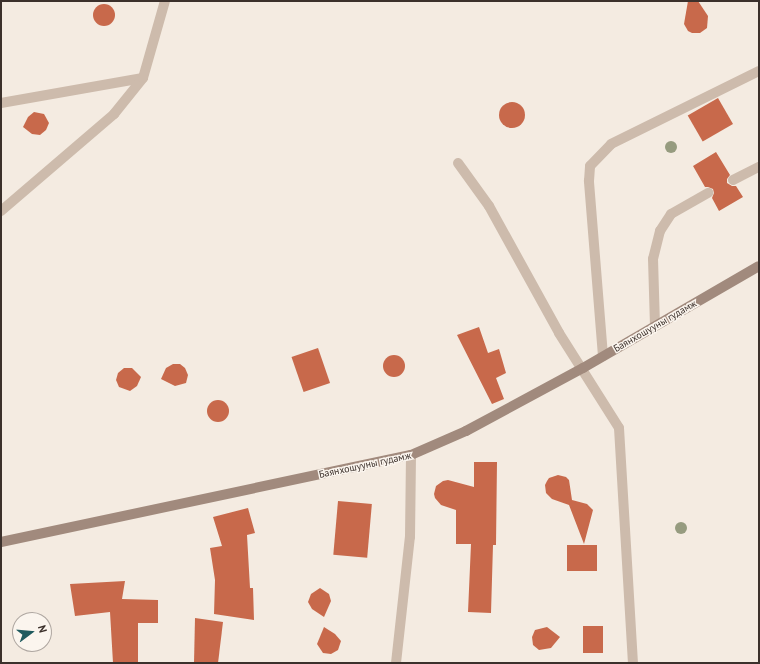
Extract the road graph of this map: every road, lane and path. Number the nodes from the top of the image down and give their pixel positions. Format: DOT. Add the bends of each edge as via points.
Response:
graph roads {
  1 [pos="165,1"];
  2 [pos="759,71"];
  3 [pos="143,78"];
  4 [pos="1,103"];
  5 [pos="458,163"];
  6 [pos="759,167"];
  7 [pos="733,180"];
  8 [pos="708,193"];
  9 [pos="1,211"];
  10 [pos="759,266"];
  11 [pos="655,326"];
  12 [pos="603,356"];
  13 [pos="583,368"];
  14 [pos="411,456"];
  15 [pos="1,542"];
  16 [pos="396,663"];
  17 [pos="633,663"];
  1 -- 3 [label="street"];
  2 -- 12 [label="street" via="611,144 590,166 589,181"];
  3 -- 4 [label="street"];
  3 -- 9 [label="street" via="114,114"];
  5 -- 13 [label="street" via="489,206 559,333"];
  6 -- 7 [label="street"];
  8 -- 11 [label="street" via="671,214 660,231 653,259"];
  10 -- 11 [label="main road, Баянхошууны гудамж"];
  11 -- 12 [label="main road, Баянхошууны гудамж"];
  12 -- 13 [label="main road, Баянхошууны гудамж"];
  13 -- 14 [label="main road, Баянхошууны гудамж" via="466,431"];
  13 -- 17 [label="street" via="619,428"];
  14 -- 15 [label="main road, Баянхошууны гудамж"];
  14 -- 16 [label="street" via="410,537"];
}
